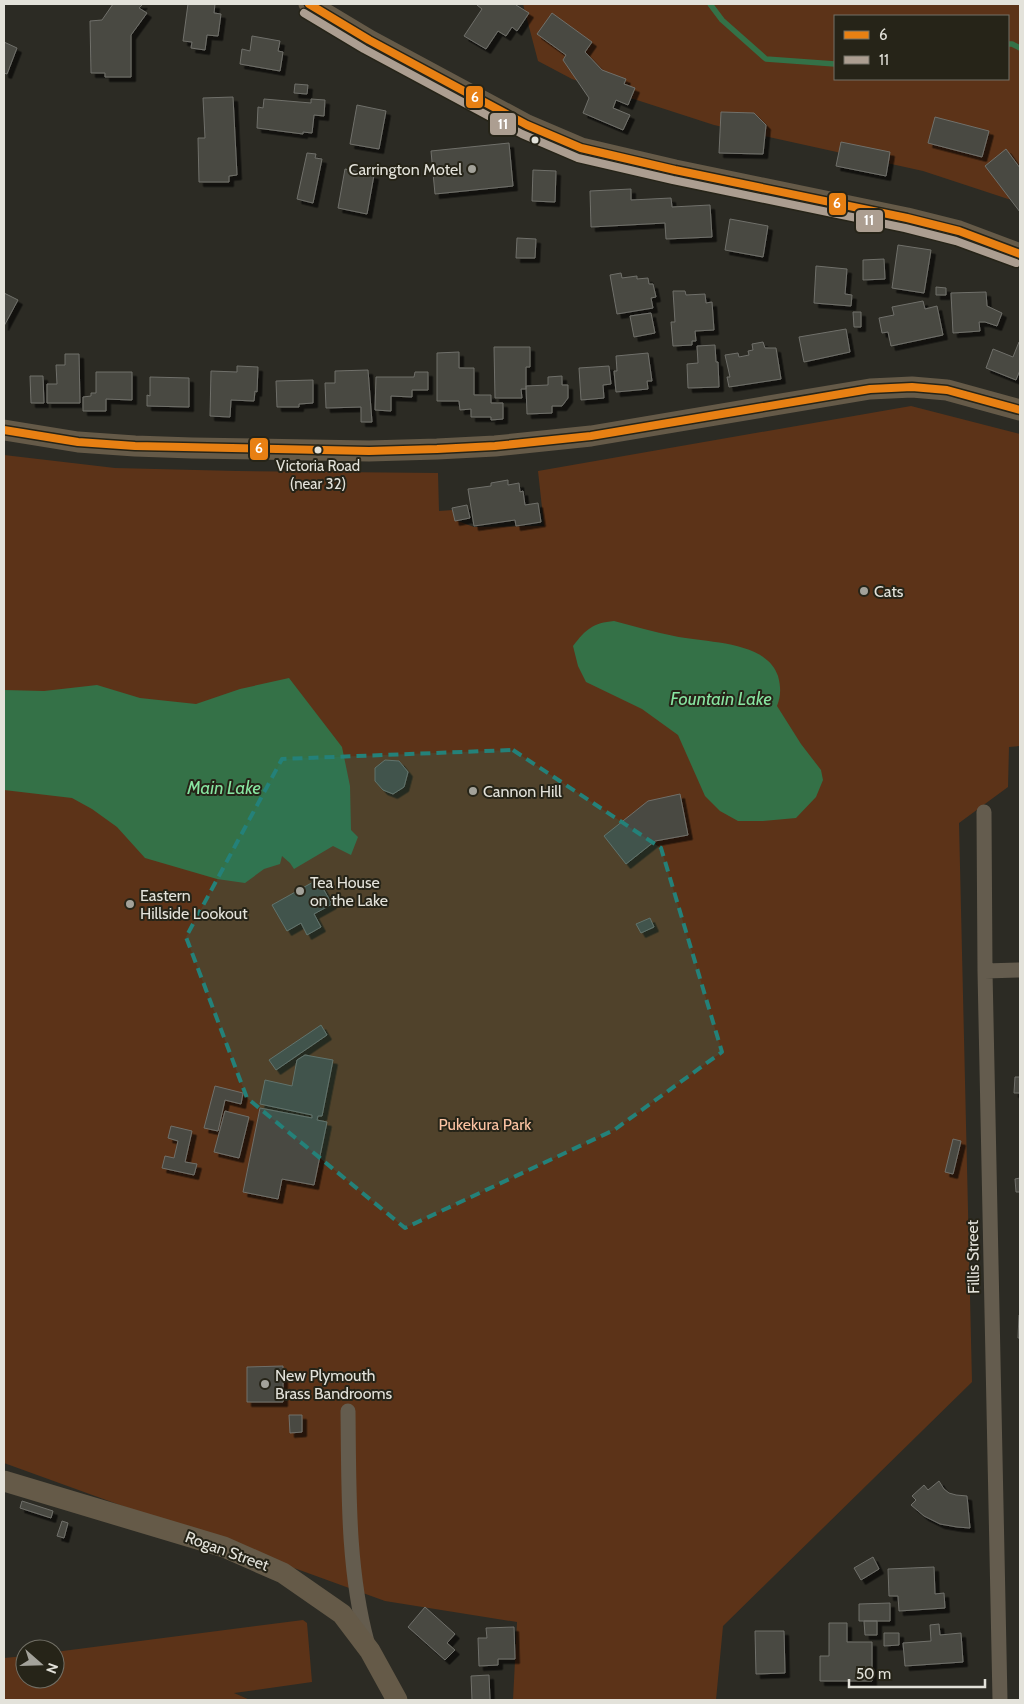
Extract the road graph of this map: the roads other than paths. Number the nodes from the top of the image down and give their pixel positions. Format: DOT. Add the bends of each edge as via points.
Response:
graph roads {
  1 [pos="319,7"];
  2 [pos="1020,254"];
  3 [pos="1020,410"];
  4 [pos="4,430"];
  5 [pos="984,812"];
  6 [pos="1020,970"];
  7 [pos="985,971"];
  8 [pos="348,1411"];
  9 [pos="4,1480"];
  10 [pos="370,1651"];
  11 [pos="397,1700"];
  12 [pos="1000,1700"];
  1 -- 2 [label="street" via="527,125 581,148 907,218 959,231"];
  3 -- 4 [label="street" via="947,390 912,387 870,390 591,436 495,446 370,451 135,446 78,442"];
  5 -- 7 [label="street, Fillis Street"];
  6 -- 7 [label="street"];
  7 -- 12 [label="street, Fillis Street"];
  8 -- 10 [label="street" via="350,1526 360,1614"];
  9 -- 10 [label="street, Rogan Street" via="224,1547 283,1573 342,1614"];
  10 -- 11 [label="street, Rogan Street"];
}
